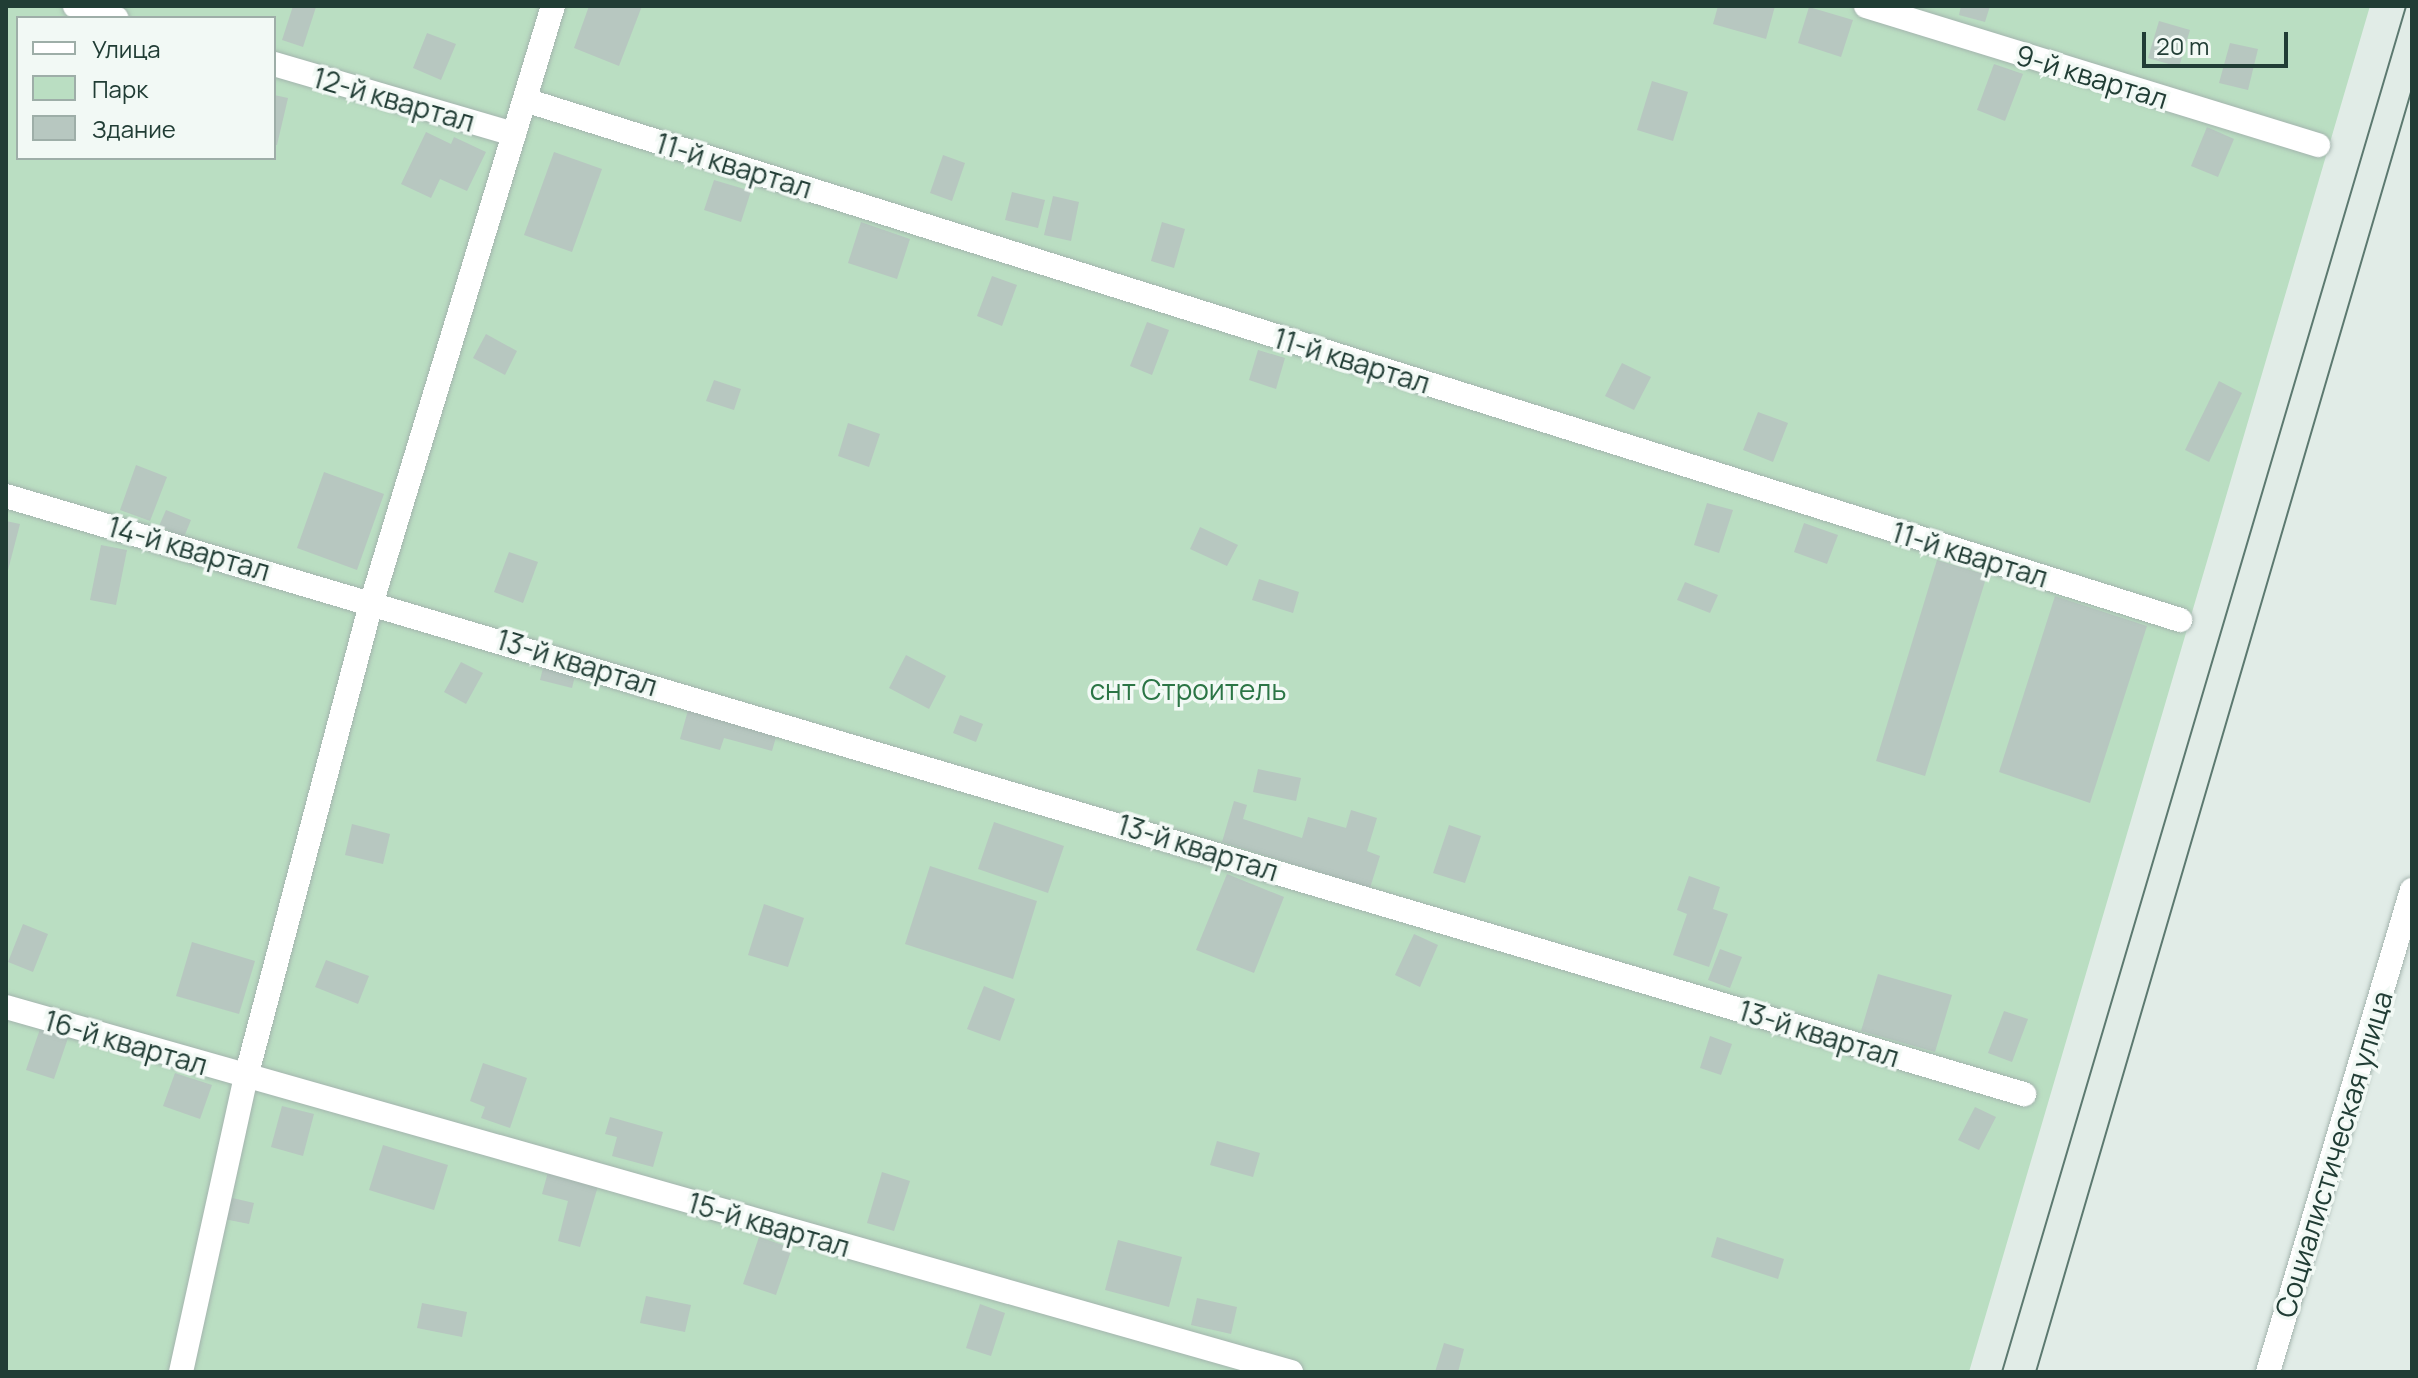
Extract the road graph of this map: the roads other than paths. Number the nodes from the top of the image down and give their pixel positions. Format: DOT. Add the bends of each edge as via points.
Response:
graph roads {
  1 [pos="75,6"];
  2 [pos="553,6"];
  3 [pos="1866,6"];
  4 [pos="109,16"];
  5 [pos="276,65"];
  6 [pos="525,100"];
  7 [pos="514,134"];
  8 [pos="2318,145"];
  9 [pos="6,496"];
  10 [pos="372,601"];
  11 [pos="2180,620"];
  12 [pos="2412,890"];
  13 [pos="6,1007"];
  14 [pos="246,1077"];
  15 [pos="2024,1094"];
  16 [pos="181,1372"];
  17 [pos="1291,1372"];
  18 [pos="2268,1372"];
  1 -- 4 [label="street"];
  2 -- 6 [label="street"];
  3 -- 8 [label="street, 9-й квартал"];
  5 -- 7 [label="street, 12-й квартал"];
  6 -- 7 [label="street"];
  6 -- 11 [label="street, 11-й квартал"];
  7 -- 10 [label="street"];
  9 -- 10 [label="street, 14-й квартал"];
  10 -- 14 [label="street"];
  10 -- 15 [label="street, 13-й квартал"];
  12 -- 18 [label="street, Социалистическая улица"];
  13 -- 14 [label="street, 16-й квартал"];
  14 -- 16 [label="street"];
  14 -- 17 [label="street, 15-й квартал"];
}
